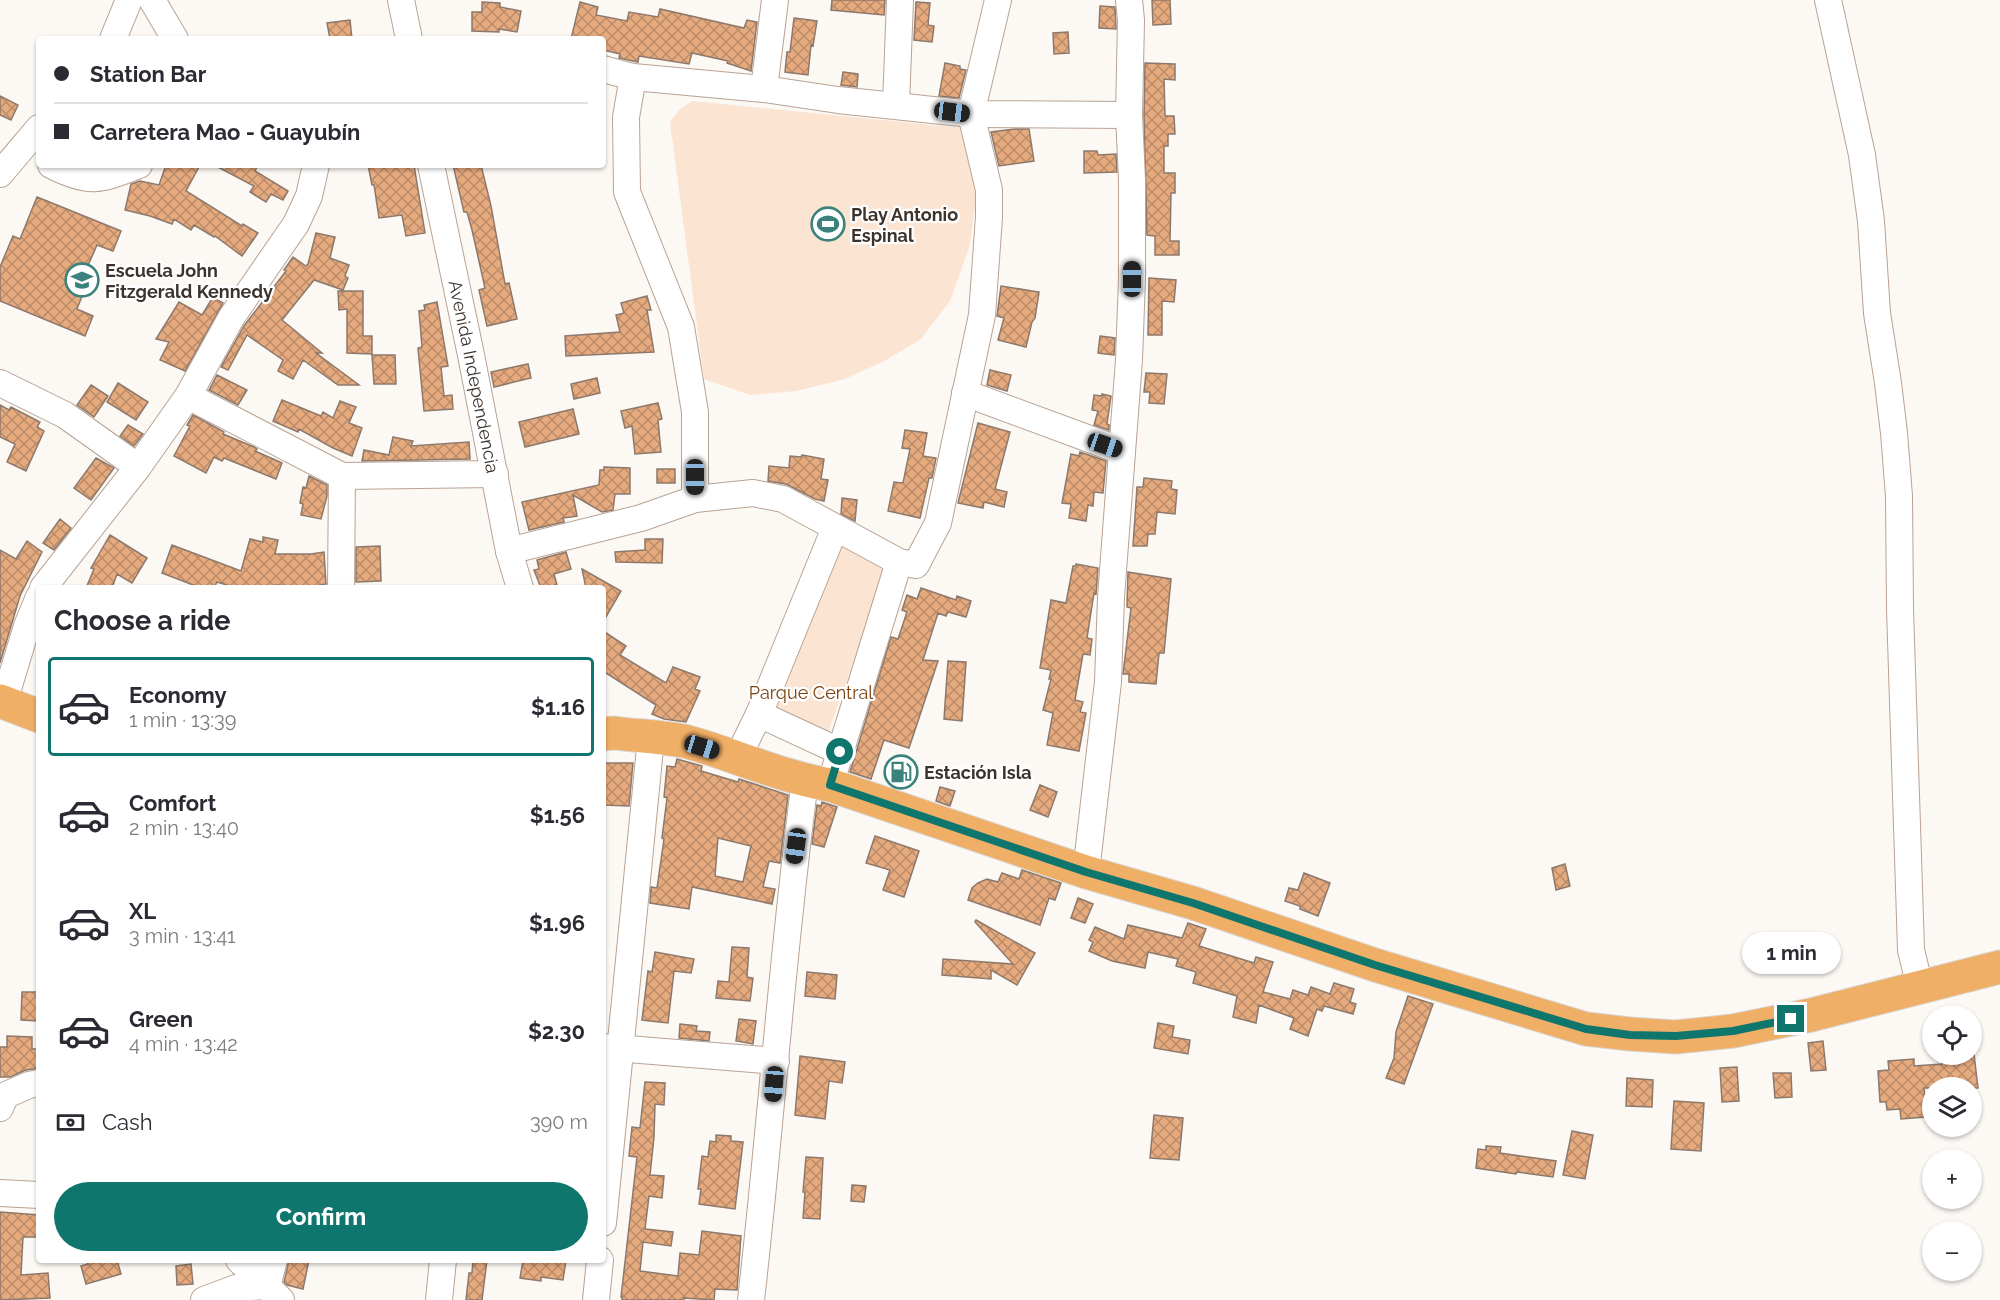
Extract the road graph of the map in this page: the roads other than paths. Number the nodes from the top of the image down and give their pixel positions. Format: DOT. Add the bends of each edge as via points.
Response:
graph roads {
  1 [pos="129,0"];
  2 [pos="152,0"];
  3 [pos="401,0"];
  4 [pos="775,0"];
  5 [pos="900,0"];
  6 [pos="998,0"];
  7 [pos="1129,0"];
  8 [pos="1828,0"];
  9 [pos="114,36"];
  10 [pos="173,36"];
  11 [pos="408,36"];
  12 [pos="606,70"];
  13 [pos="633,77"];
  14 [pos="764,89"];
  15 [pos="896,105"];
  16 [pos="971,114"];
  17 [pos="1129,115"];
  18 [pos="36,137"];
  19 [pos="30,154"];
  20 [pos="57,168"];
  21 [pos="131,168"];
  22 [pos="315,168"];
  23 [pos="432,168"];
  24 [pos="0,174"];
  25 [pos="0,383"];
  26 [pos="965,393"];
  27 [pos="188,396"];
  28 [pos="1122,451"];
  29 [pos="138,467"];
  30 [pos="495,474"];
  31 [pos="342,476"];
  32 [pos="695,499"];
  33 [pos="835,528"];
  34 [pos="509,551"];
  35 [pos="899,562"];
  36 [pos="45,585"];
  37 [pos="341,585"];
  38 [pos="519,585"];
  39 [pos="36,604"];
  40 [pos="2,702"];
  41 [pos="759,714"];
  42 [pos="36,715"];
  43 [pos="607,729"];
  44 [pos="651,738"];
  45 [pos="840,752"];
  46 [pos="738,757"];
  47 [pos="818,783"];
  48 [pos="1086,872"];
  49 [pos="2000,967"];
  50 [pos="1920,987"];
  51 [pos="612,1048"];
  52 [pos="776,1061"];
  53 [pos="36,1083"];
  54 [pos="0,1108"];
  55 [pos="606,1165"];
  56 [pos="0,1193"];
  57 [pos="36,1195"];
  58 [pos="241,1263"];
  59 [pos="274,1263"];
  60 [pos="443,1263"];
  61 [pos="600,1263"];
  62 [pos="274,1293"];
  63 [pos="204,1300"];
  64 [pos="439,1300"];
  65 [pos="596,1300"];
  66 [pos="751,1300"];
  1 -- 9 [label="street"];
  2 -- 10 [label="street"];
  3 -- 11 [label="street"];
  4 -- 14 [label="street"];
  5 -- 15 [label="street"];
  6 -- 16 [label="street"];
  7 -- 17 [label="street"];
  8 -- 50 [label="street" via="1863,166 1871,221 1876,313 1894,433 1911,950"];
  12 -- 13 [label="street"];
  13 -- 14 [label="street"];
  13 -- 32 [label="street" via="626,117 627,192 681,327 695,412"];
  14 -- 15 [label="street"];
  15 -- 16 [label="street"];
  16 -- 17 [label="street"];
  16 -- 26 [label="street" via="989,189 989,217 982,315"];
  17 -- 28 [label="street" via="1132,279"];
  18 -- 19 [label="street"];
  19 -- 24 [label="street"];
  20 -- 21 [label="street" via="91,180"];
  22 -- 27 [label="street" via="309,196 296,224 231,318"];
  23 -- 30 [label="street, Avenida Independencia"];
  25 -- 29 [label="street" via="65,415"];
  26 -- 28 [label="street"];
  26 -- 35 [label="street" via="938,523 915,565"];
  27 -- 29 [label="street"];
  27 -- 31 [label="street"];
  28 -- 48 [label="street" via="1108,682"];
  29 -- 36 [label="street"];
  30 -- 31 [label="street"];
  30 -- 34 [label="street, Avenida Independencia"];
  31 -- 37 [label="street"];
  32 -- 33 [label="street" via="753,494 783,499"];
  32 -- 34 [label="street" via="641,518"];
  33 -- 35 [label="street"];
  33 -- 41 [label="street"];
  34 -- 38 [label="street, Avenida Independencia"];
  35 -- 45 [label="street"];
  39 -- 40 [label="street"];
  40 -- 42 [label="main road"];
  41 -- 45 [label="street"];
  41 -- 46 [label="street"];
  43 -- 44 [label="main road"];
  44 -- 46 [label="main road" via="684,741"];
  44 -- 51 [label="street"];
  45 -- 47 [label="street"];
  46 -- 47 [label="main road"];
  47 -- 48 [label="main road"];
  47 -- 52 [label="street" via="788,920"];
  48 -- 50 [label="main road" via="1586,1029 1676,1036 1733,1031"];
  49 -- 50 [label="main road"];
  51 -- 52 [label="street"];
  51 -- 55 [label="street"];
  52 -- 66 [label="street"];
  53 -- 54 [label="street" via="6,1095"];
  56 -- 57 [label="street"];
  58 -- 62 [label="street"];
  59 -- 62 [label="street"];
  60 -- 64 [label="street"];
  61 -- 65 [label="street"];
  62 -- 63 [label="street" via="236,1288"];
}
